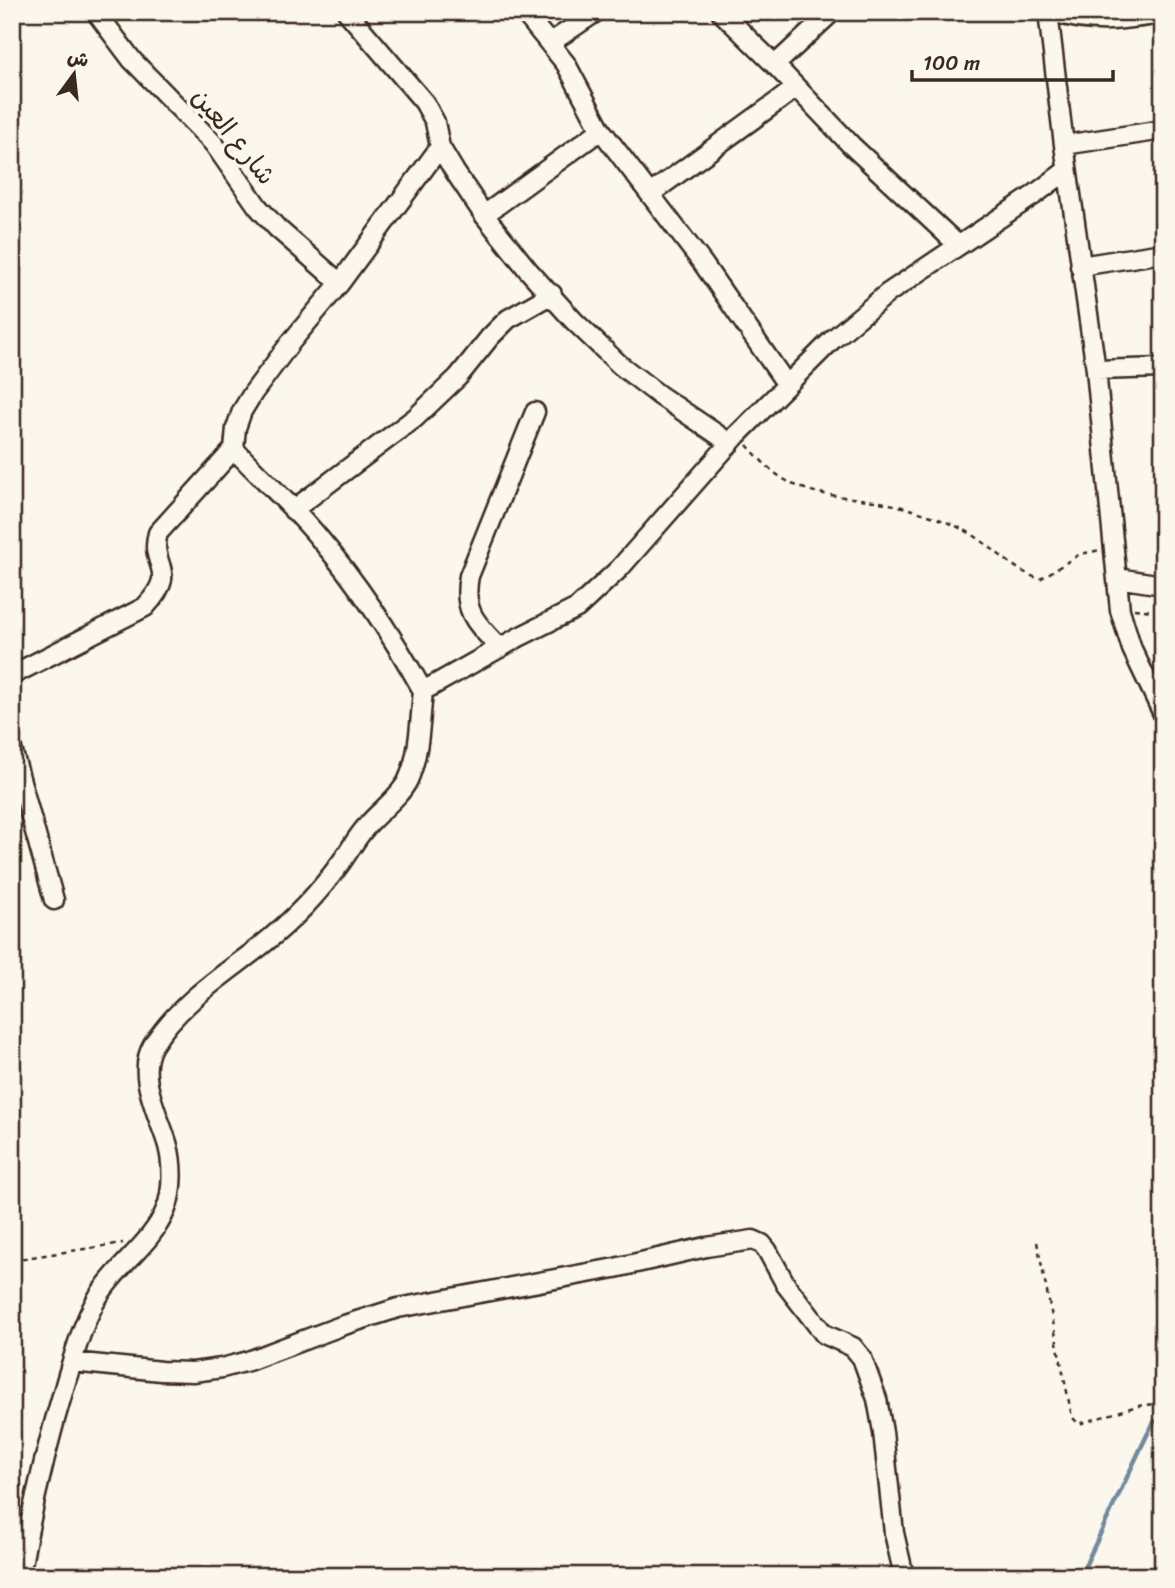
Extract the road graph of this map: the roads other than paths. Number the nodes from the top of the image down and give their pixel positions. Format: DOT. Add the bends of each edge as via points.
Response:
graph roads {
  1 [pos="96,12"];
  2 [pos="347,12"];
  3 [pos="524,12"];
  4 [pos="596,12"];
  5 [pos="721,12"];
  6 [pos="832,12"];
  7 [pos="1050,12"];
  8 [pos="1163,14"];
  9 [pos="1140,15"];
  10 [pos="550,43"];
  11 [pos="775,65"];
  12 [pos="796,88"];
  13 [pos="601,130"];
  14 [pos="1163,131"];
  15 [pos="1064,145"];
  16 [pos="440,147"];
  17 [pos="1067,170"];
  18 [pos="650,194"];
  19 [pos="484,215"];
  20 [pos="958,245"];
  21 [pos="1163,253"];
  22 [pos="1080,266"];
  23 [pos="340,283"];
  24 [pos="552,294"];
  25 [pos="1163,368"];
  26 [pos="1096,370"];
  27 [pos="787,385"];
  28 [pos="535,412"];
  29 [pos="734,439"];
  30 [pos="234,449"];
  31 [pos="293,510"];
  32 [pos="1118,578"];
  33 [pos="1163,585"];
  34 [pos="500,648"];
  35 [pos="12,675"];
  36 [pos="423,691"];
  37 [pos="1163,714"];
  38 [pos="12,749"];
  39 [pos="54,900"];
  40 [pos="72,1362"];
  41 [pos="20,1576"];
  42 [pos="904,1576"];
  1 -- 23 [label="street, شارع العين" via="132,60 214,144 258,207"];
  2 -- 16 [label="street" via="424,102 435,122"];
  3 -- 10 [label="street"];
  4 -- 10 [label="street"];
  5 -- 11 [label="street"];
  6 -- 11 [label="street"];
  7 -- 9 [label="street" via="1100,21"];
  7 -- 15 [label="street"];
  8 -- 9 [label="street"];
  10 -- 13 [label="street"];
  11 -- 12 [label="street"];
  12 -- 18 [label="street"];
  12 -- 20 [label="street"];
  13 -- 18 [label="street"];
  13 -- 19 [label="street"];
  14 -- 15 [label="street"];
  15 -- 17 [label="street"];
  16 -- 19 [label="street"];
  16 -- 23 [label="street"];
  17 -- 20 [label="street"];
  17 -- 22 [label="street"];
  18 -- 27 [label="street"];
  19 -- 24 [label="street"];
  20 -- 27 [label="street" via="888,293"];
  21 -- 22 [label="street"];
  22 -- 26 [label="street"];
  23 -- 30 [label="street" via="253,393 236,428"];
  24 -- 29 [label="street" via="620,365 659,395"];
  24 -- 31 [label="street" via="508,319 415,418"];
  25 -- 26 [label="street"];
  26 -- 32 [label="street"];
  27 -- 29 [label="street"];
  28 -- 34 [label="street" via="466,593 476,623"];
  29 -- 34 [label="street" via="578,608"];
  30 -- 31 [label="street"];
  30 -- 35 [label="street" via="158,533 154,544 163,571 162,585 145,607"];
  31 -- 36 [label="street" via="360,591"];
  32 -- 33 [label="street"];
  32 -- 37 [label="street" via="1132,649"];
  34 -- 36 [label="street"];
  36 -- 40 [label="street" via="413,764 402,788 288,921 168,1024 151,1048 147,1071 169,1149 171,1185 166,1209 99,1295"];
  38 -- 39 [label="street"];
  40 -- 41 [label="street"];
  40 -- 42 [label="street" via="161,1371 222,1368 398,1308 753,1240 767,1250 786,1285 824,1334 853,1347 862,1358 877,1399"];
}
